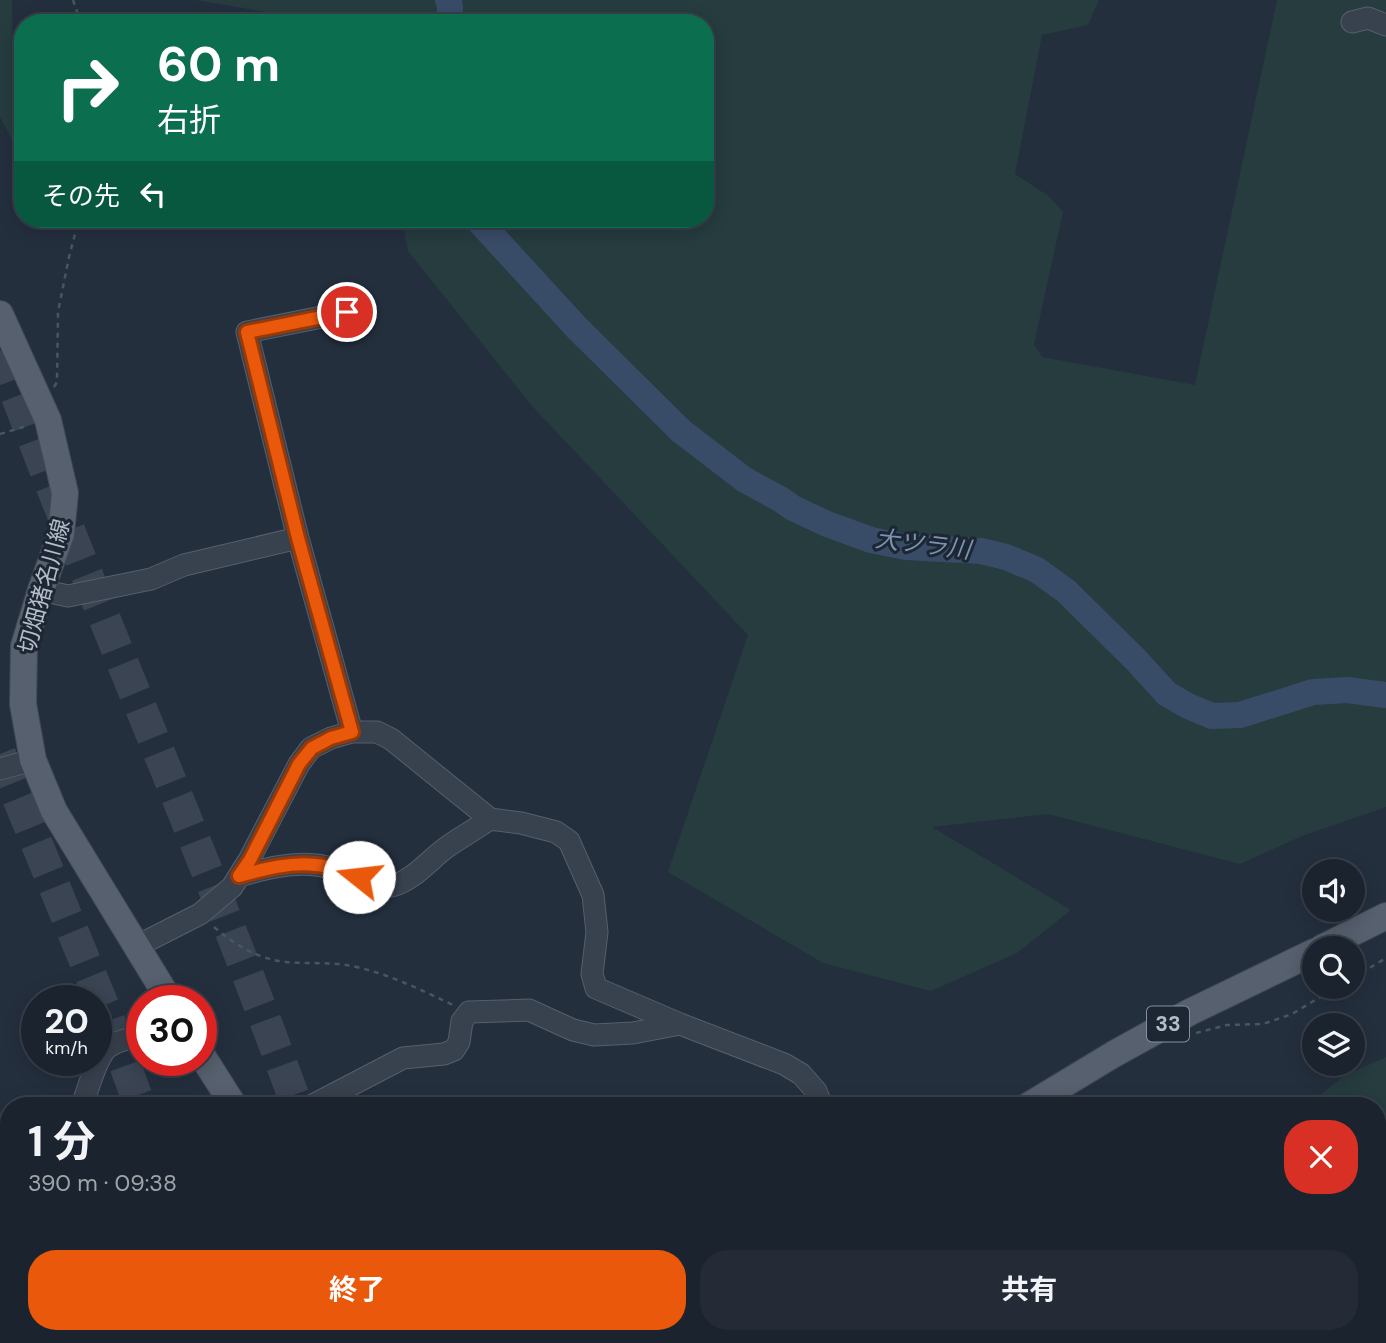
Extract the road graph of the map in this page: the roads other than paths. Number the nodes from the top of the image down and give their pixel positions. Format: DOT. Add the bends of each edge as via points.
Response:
graph roads {
  1 [pos="1352,22"];
  2 [pos="1386,25"];
  3 [pos="347,312"];
  4 [pos="0,314"];
  5 [pos="298,538"];
  6 [pos="41,590"];
  7 [pos="352,732"];
  8 [pos="33,760"];
  9 [pos="0,769"];
  10 [pos="489,819"];
  11 [pos="239,876"];
  12 [pos="1386,916"];
  13 [pos="1346,936"];
  14 [pos="137,946"];
  15 [pos="1302,958"];
  16 [pos="160,985"];
  17 [pos="680,1024"];
  18 [pos="126,1039"];
  19 [pos="215,1076"];
  20 [pos="85,1097"];
  21 [pos="228,1097"];
  22 [pos="327,1097"];
  23 [pos="818,1097"];
  24 [pos="1043,1097"];
  1 -- 2 [label="street" via="1368,18"];
  3 -- 5 [label="street" via="247,332"];
  4 -- 6 [label="main road, 切畑猪名川線" via="45,414 65,493 61,534"];
  5 -- 6 [label="street" via="104,589 68,596"];
  5 -- 7 [label="street"];
  6 -- 8 [label="main road, 切畑猪名川線" via="24,646 23,704"];
  7 -- 10 [label="street" via="377,732 391,739"];
  7 -- 11 [label="street" via="312,748 299,764"];
  8 -- 9 [label="street"];
  8 -- 14 [label="main road, 切畑猪名川線" via="54,811"];
  10 -- 11 [label="street" via="403,883 392,886 316,865 265,868"];
  10 -- 17 [label="street" via="556,832 569,841 593,895 596,988"];
  11 -- 14 [label="street" via="200,914"];
  12 -- 13 [label="main road"];
  14 -- 16 [label="main road, 切畑猪名川線"];
  15 -- 24 [label="main road, 33" via="1164,1026"];
  17 -- 22 [label="street" via="594,1035 529,1010 469,1012 454,1050 403,1058"];
  17 -- 23 [label="street" via="784,1064 801,1074"];
  18 -- 20 [label="street" via="107,1048 100,1058"];
  19 -- 21 [label="main road"];
}
